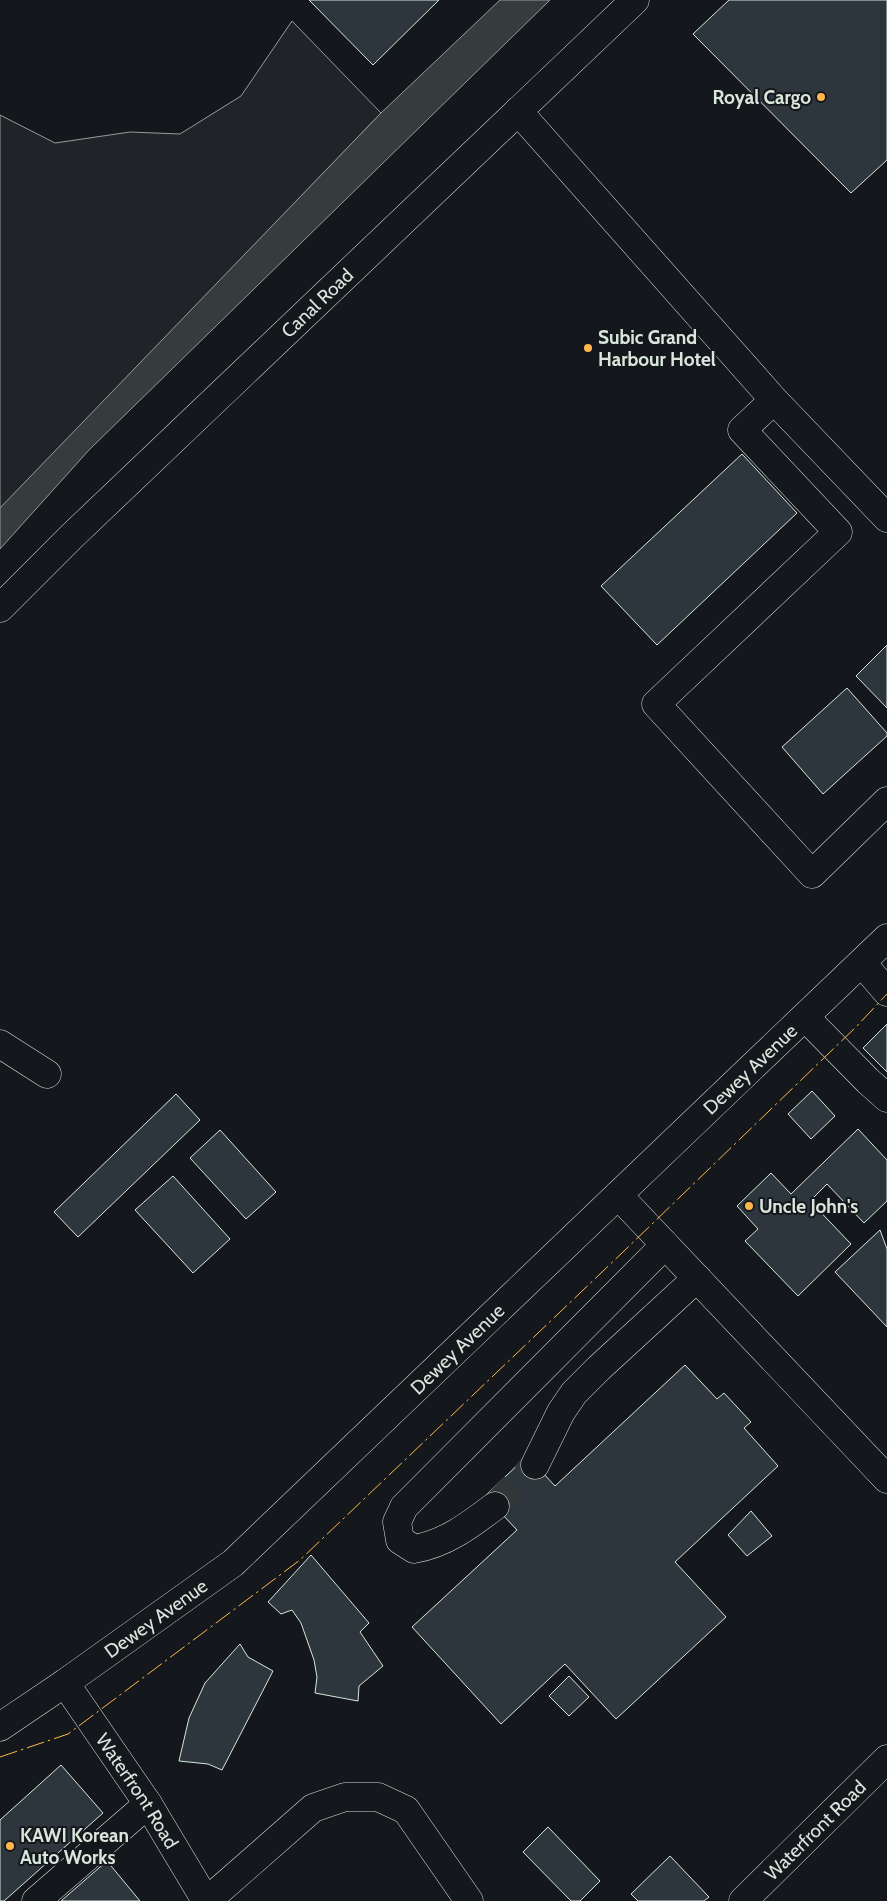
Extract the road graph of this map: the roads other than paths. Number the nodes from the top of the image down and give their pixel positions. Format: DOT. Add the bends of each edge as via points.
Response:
graph roads {
  1 [pos="634,0"];
  2 [pos="518,111"];
  3 [pos="774,400"];
  4 [pos="887,518"];
  5 [pos="0,608"];
  6 [pos="887,801"];
  7 [pos="887,938"];
  8 [pos="862,963"];
  9 [pos="887,992"];
  10 [pos="805,1016"];
  11 [pos="0,1044"];
  12 [pos="47,1074"];
  13 [pos="887,1098"];
  14 [pos="618,1195"];
  15 [pos="665,1245"];
  16 [pos="697,1278"];
  17 [pos="535,1465"];
  18 [pos="887,1479"];
  19 [pos="495,1506"];
  20 [pos="65,1684"];
  21 [pos="0,1727"];
  22 [pos="887,1758"];
  23 [pos="148,1804"];
  24 [pos="36,1901"];
  25 [pos="206,1901"];
  26 [pos="469,1901"];
  27 [pos="743,1901"];
  1 -- 2 [label="main road, Canal Road"];
  2 -- 3 [label="main road"];
  2 -- 5 [label="main road, Canal Road"];
  3 -- 4 [label="main road"];
  3 -- 6 [label="main road" via="742,430 838,532 656,704 812,874"];
  7 -- 8 [label="main road, Dewey Avenue"];
  8 -- 9 [label="main road"];
  8 -- 10 [label="main road, Dewey Avenue"];
  10 -- 13 [label="main road"];
  10 -- 14 [label="main road, Dewey Avenue"];
  11 -- 12 [label="main road"];
  14 -- 15 [label="main road"];
  14 -- 20 [label="main road, Dewey Avenue" via="233,1563"];
  15 -- 16 [label="main road"];
  15 -- 19 [label="main road" via="404,1507 397,1522 400,1540 414,1549 430,1546 466,1528"];
  16 -- 17 [label="main road" via="574,1393"];
  16 -- 18 [label="main road"];
  20 -- 21 [label="main road, Dewey Avenue"];
  20 -- 23 [label="main road, Waterfront Road"];
  22 -- 27 [label="main road, Waterfront Road"];
  23 -- 24 [label="main road"];
  23 -- 25 [label="main road, Waterfront Road"];
  25 -- 26 [label="main road" via="313,1808 345,1797 378,1797 406,1810"];
}
